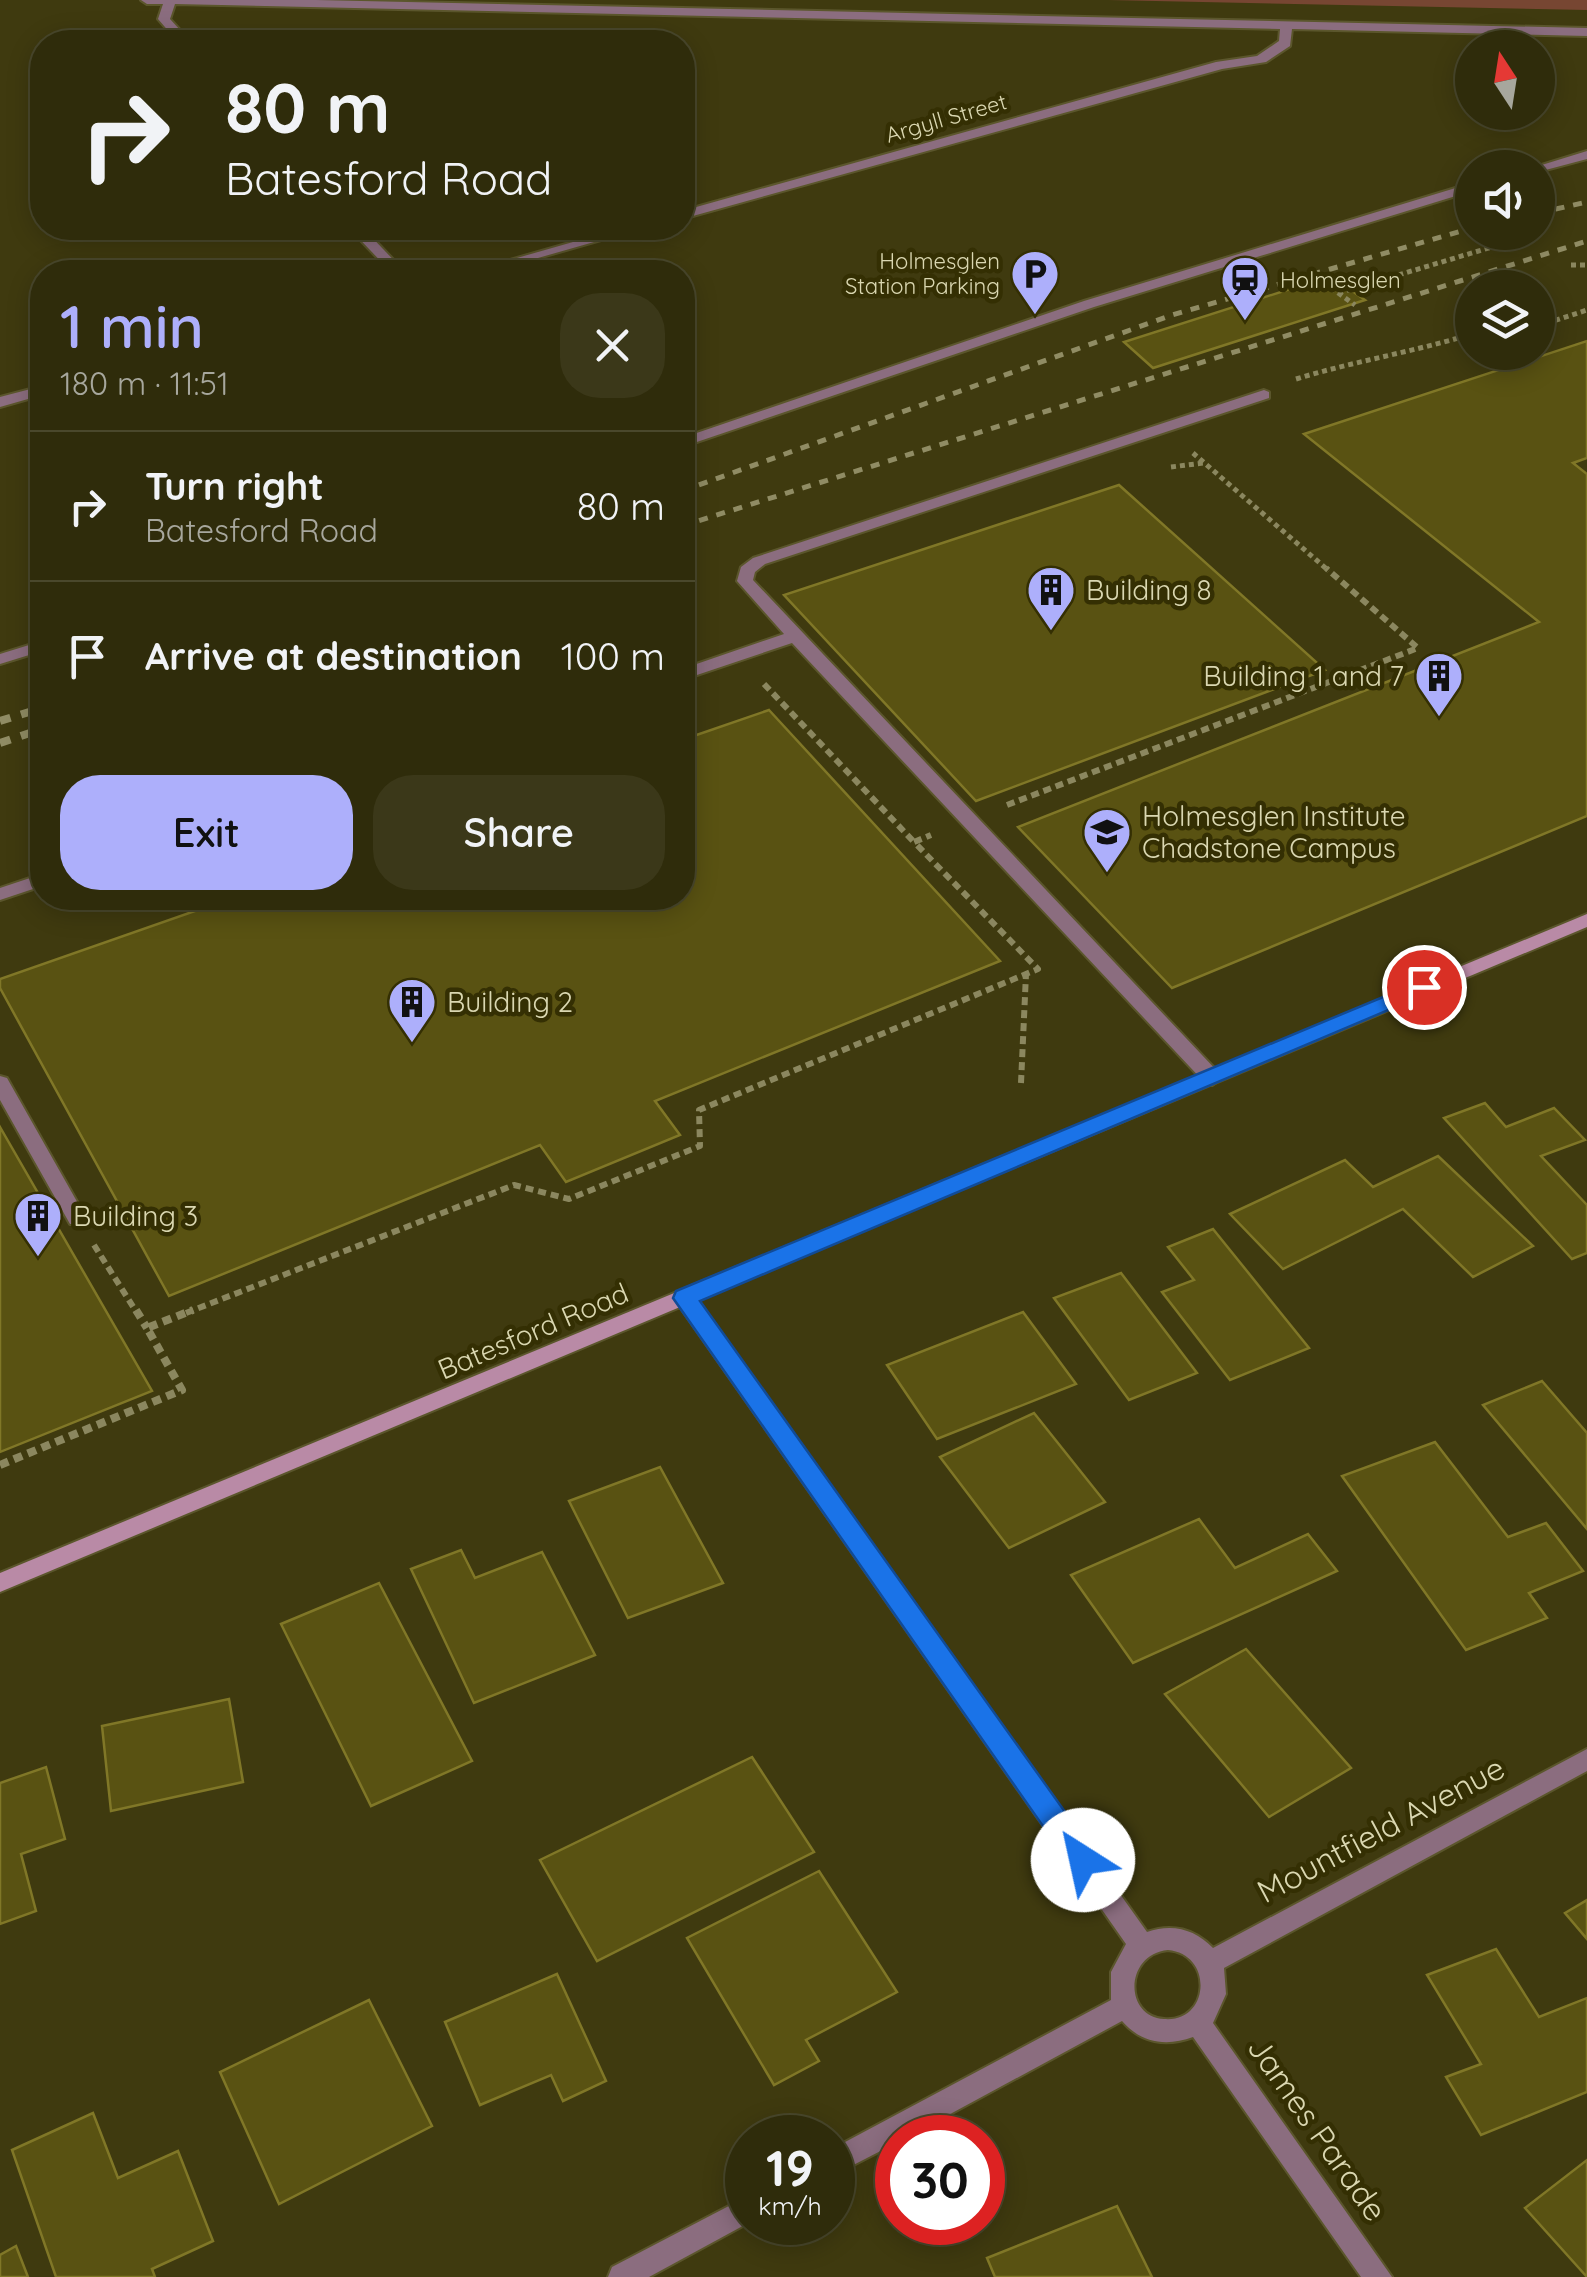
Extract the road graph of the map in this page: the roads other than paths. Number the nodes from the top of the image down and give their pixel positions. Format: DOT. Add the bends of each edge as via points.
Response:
graph roads {
  1 [pos="148,0"];
  2 [pos="170,0"];
  3 [pos="1238,26"];
  4 [pos="1286,27"];
  5 [pos="174,30"];
  6 [pos="1587,32"];
  7 [pos="1221,65"];
  8 [pos="1587,155"];
  9 [pos="1555,163"];
  10 [pos="1455,192"];
  11 [pos="695,211"];
  12 [pos="367,240"];
  13 [pos="592,240"];
  14 [pos="387,260"];
  15 [pos="518,260"];
  16 [pos="30,394"];
  17 [pos="1264,395"];
  18 [pos="0,402"];
  19 [pos="695,438"];
  20 [pos="795,636"];
  21 [pos="30,650"];
  22 [pos="0,660"];
  23 [pos="695,671"];
  24 [pos="30,884"];
  25 [pos="0,894"];
  26 [pos="1587,909"];
  27 [pos="1587,920"];
  28 [pos="1530,942"];
  29 [pos="1212,1078"];
  30 [pos="0,1083"];
  31 [pos="78,1219"];
  32 [pos="685,1298"];
  33 [pos="0,1583"];
  34 [pos="1587,1759"];
  35 [pos="1142,1944"];
  36 [pos="1209,1963"];
  37 [pos="1126,2005"];
  38 [pos="1198,2022"];
  39 [pos="855,2151"];
  40 [pos="725,2221"];
  41 [pos="622,2277"];
  42 [pos="1378,2277"];
  1 -- 2 [label="street"];
  2 -- 3 [label="street"];
  2 -- 5 [label="street" via="164,20"];
  3 -- 4 [label="street"];
  3 -- 7 [label="street" via="1236,45"];
  4 -- 6 [label="street"];
  4 -- 7 [label="street, Argyll Street" via="1285,44 1272,55"];
  7 -- 11 [label="street, Argyll Street"];
  8 -- 9 [label="street"];
  10 -- 19 [label="street" via="1090,304"];
  12 -- 14 [label="street"];
  13 -- 15 [label="street"];
  16 -- 18 [label="street"];
  17 -- 20 [label="street" via="759,561 745,581"];
  20 -- 23 [label="street"];
  20 -- 29 [label="street"];
  21 -- 22 [label="street"];
  24 -- 25 [label="street"];
  26 -- 28 [label="main road, Batesford Road"];
  27 -- 28 [label="main road, Batesford Road"];
  28 -- 29 [label="main road, Batesford Road"];
  29 -- 32 [label="main road, Batesford Road"];
  30 -- 31 [label="street"];
  32 -- 33 [label="main road, Batesford Road"];
  32 -- 35 [label="street"];
  34 -- 36 [label="street, Mountfield Avenue"];
  35 -- 36 [label="street" via="1185,1944"];
  35 -- 37 [label="street" via="1119,1977"];
  36 -- 38 [label="street" via="1215,2002"];
  37 -- 38 [label="street" via="1151,2026 1168,2030"];
  37 -- 39 [label="street"];
  38 -- 42 [label="street, James Parade"];
  40 -- 41 [label="street"];
}
